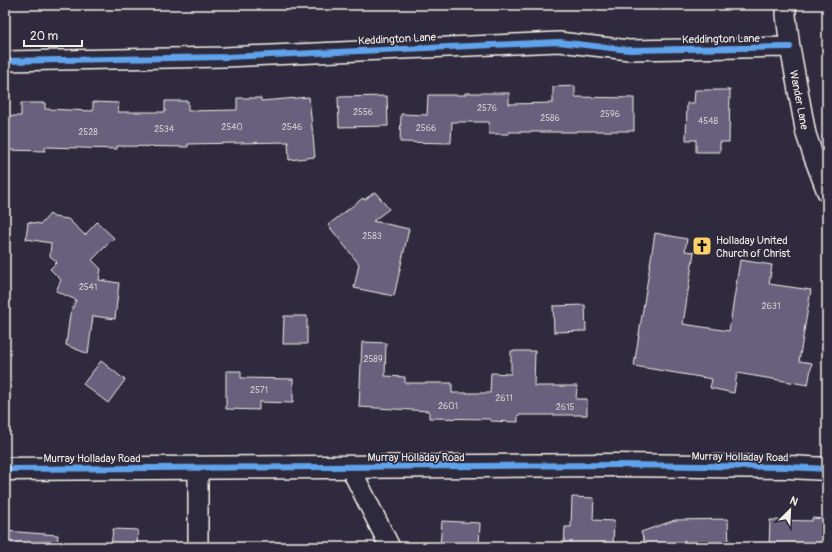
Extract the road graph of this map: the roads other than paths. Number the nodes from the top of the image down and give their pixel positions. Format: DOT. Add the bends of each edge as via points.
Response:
graph roads {
  1 [pos="786,5"];
  2 [pos="790,47"];
  3 [pos="5,61"];
  4 [pos="827,192"];
  5 [pos="350,467"];
  6 [pos="198,468"];
  7 [pos="5,469"];
  8 [pos="827,469"];
  9 [pos="198,547"];
  10 [pos="390,547"];
  1 -- 2 [label="street, Wander Lane"];
  2 -- 3 [label="street, Keddington Lane" via="629,50 559,42 225,57"];
  2 -- 4 [label="street, Wander Lane" via="806,134"];
  5 -- 6 [label="street, Murray Holladay Road"];
  5 -- 8 [label="street, Murray Holladay Road" via="616,465"];
  5 -- 10 [label="street"];
  6 -- 7 [label="street, Murray Holladay Road"];
  6 -- 9 [label="street"];
}
